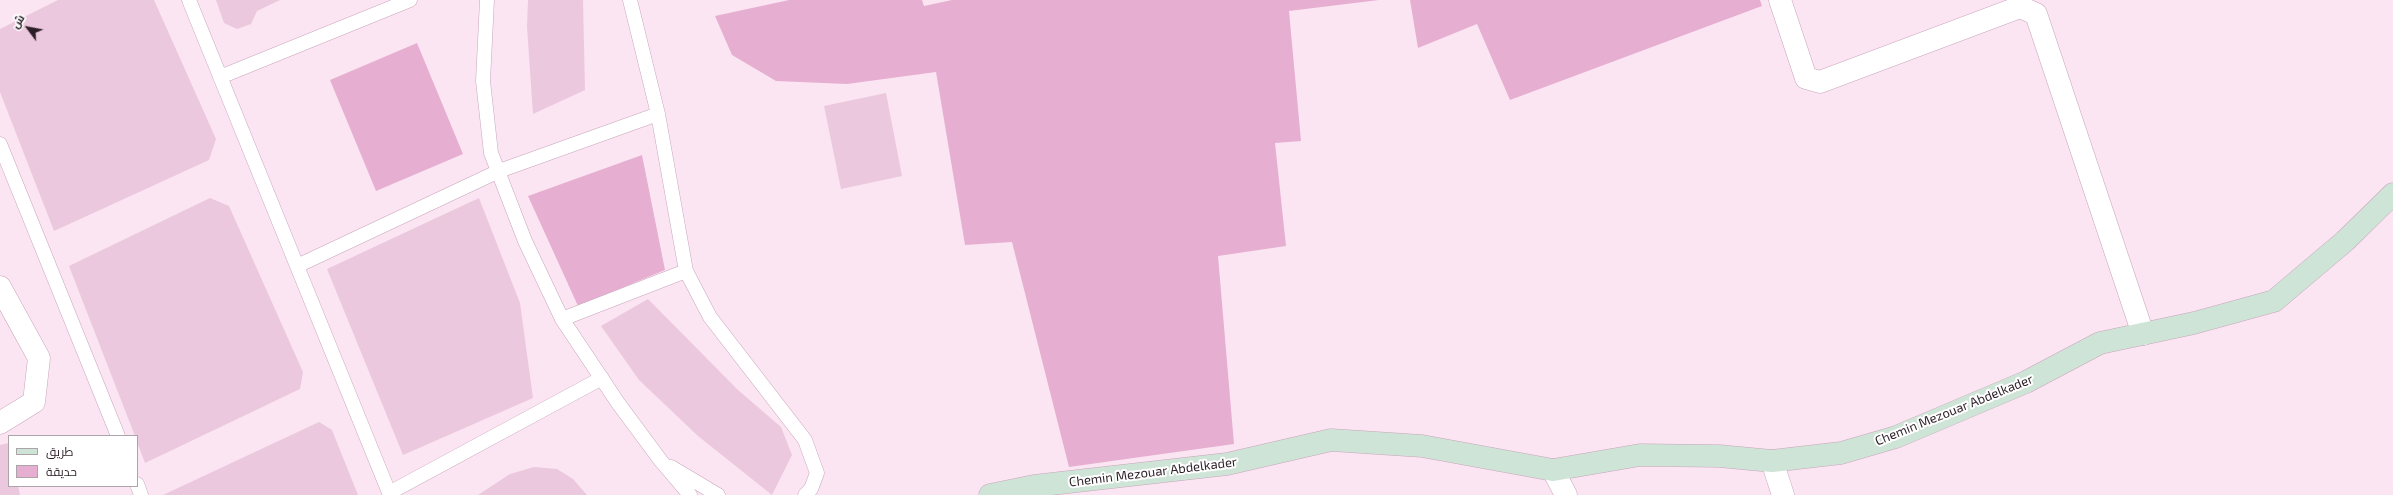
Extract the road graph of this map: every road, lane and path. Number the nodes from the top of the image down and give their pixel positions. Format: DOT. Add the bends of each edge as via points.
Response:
graph roads {
  1 [pos="189,0"];
  2 [pos="410,0"];
  3 [pos="487,0"];
  4 [pos="630,0"];
  5 [pos="1780,0"];
  6 [pos="220,77"];
  7 [pos="658,114"];
  8 [pos="0,144"];
  9 [pos="499,171"];
  10 [pos="2393,194"];
  11 [pos="296,266"];
  12 [pos="686,271"];
  13 [pos="0,287"];
  14 [pos="562,319"];
  15 [pos="2143,334"];
  16 [pos="602,378"];
  17 [pos="0,423"];
  18 [pos="118,435"];
  19 [pos="661,461"];
  20 [pos="1772,461"];
  21 [pos="1553,470"];
  22 [pos="389,494"];
  23 [pos="690,495"];
  24 [pos="718,495"];
  25 [pos="805,495"];
  26 [pos="990,495"];
  27 [pos="1566,495"];
  28 [pos="1783,495"];
  1 -- 6 [label="lane"];
  2 -- 6 [label="lane"];
  3 -- 9 [label="lane" via="483,81 492,153"];
  4 -- 7 [label="lane"];
  5 -- 15 [label="street" via="1806,78 1820,82 2020,7 2036,14"];
  6 -- 11 [label="lane"];
  7 -- 9 [label="lane"];
  7 -- 12 [label="lane"];
  8 -- 18 [label="lane"];
  9 -- 11 [label="lane"];
  9 -- 14 [label="lane" via="525,241"];
  10 -- 15 [label="street, Chemin Mezouar Abdelkader" via="2345,241 2274,301"];
  11 -- 22 [label="lane"];
  12 -- 14 [label="lane"];
  12 -- 25 [label="lane" via="710,317 805,440 817,473 811,489"];
  13 -- 17 [label="street" via="39,358 34,402"];
  14 -- 16 [label="lane"];
  15 -- 20 [label="street, Chemin Mezouar Abdelkader" via="2100,343 2026,382 1896,437 1841,453"];
  16 -- 19 [label="lane"];
  16 -- 22 [label="lane"];
  19 -- 23 [label="lane"];
  19 -- 24 [label="lane"];
  20 -- 21 [label="street, Chemin Mezouar Abdelkader" via="1719,456 1640,455"];
  20 -- 28 [label="street"];
  21 -- 26 [label="street, Chemin Mezouar Abdelkader" via="1422,446 1331,440 1227,464 1034,486"];
  21 -- 27 [label="street"];
}
